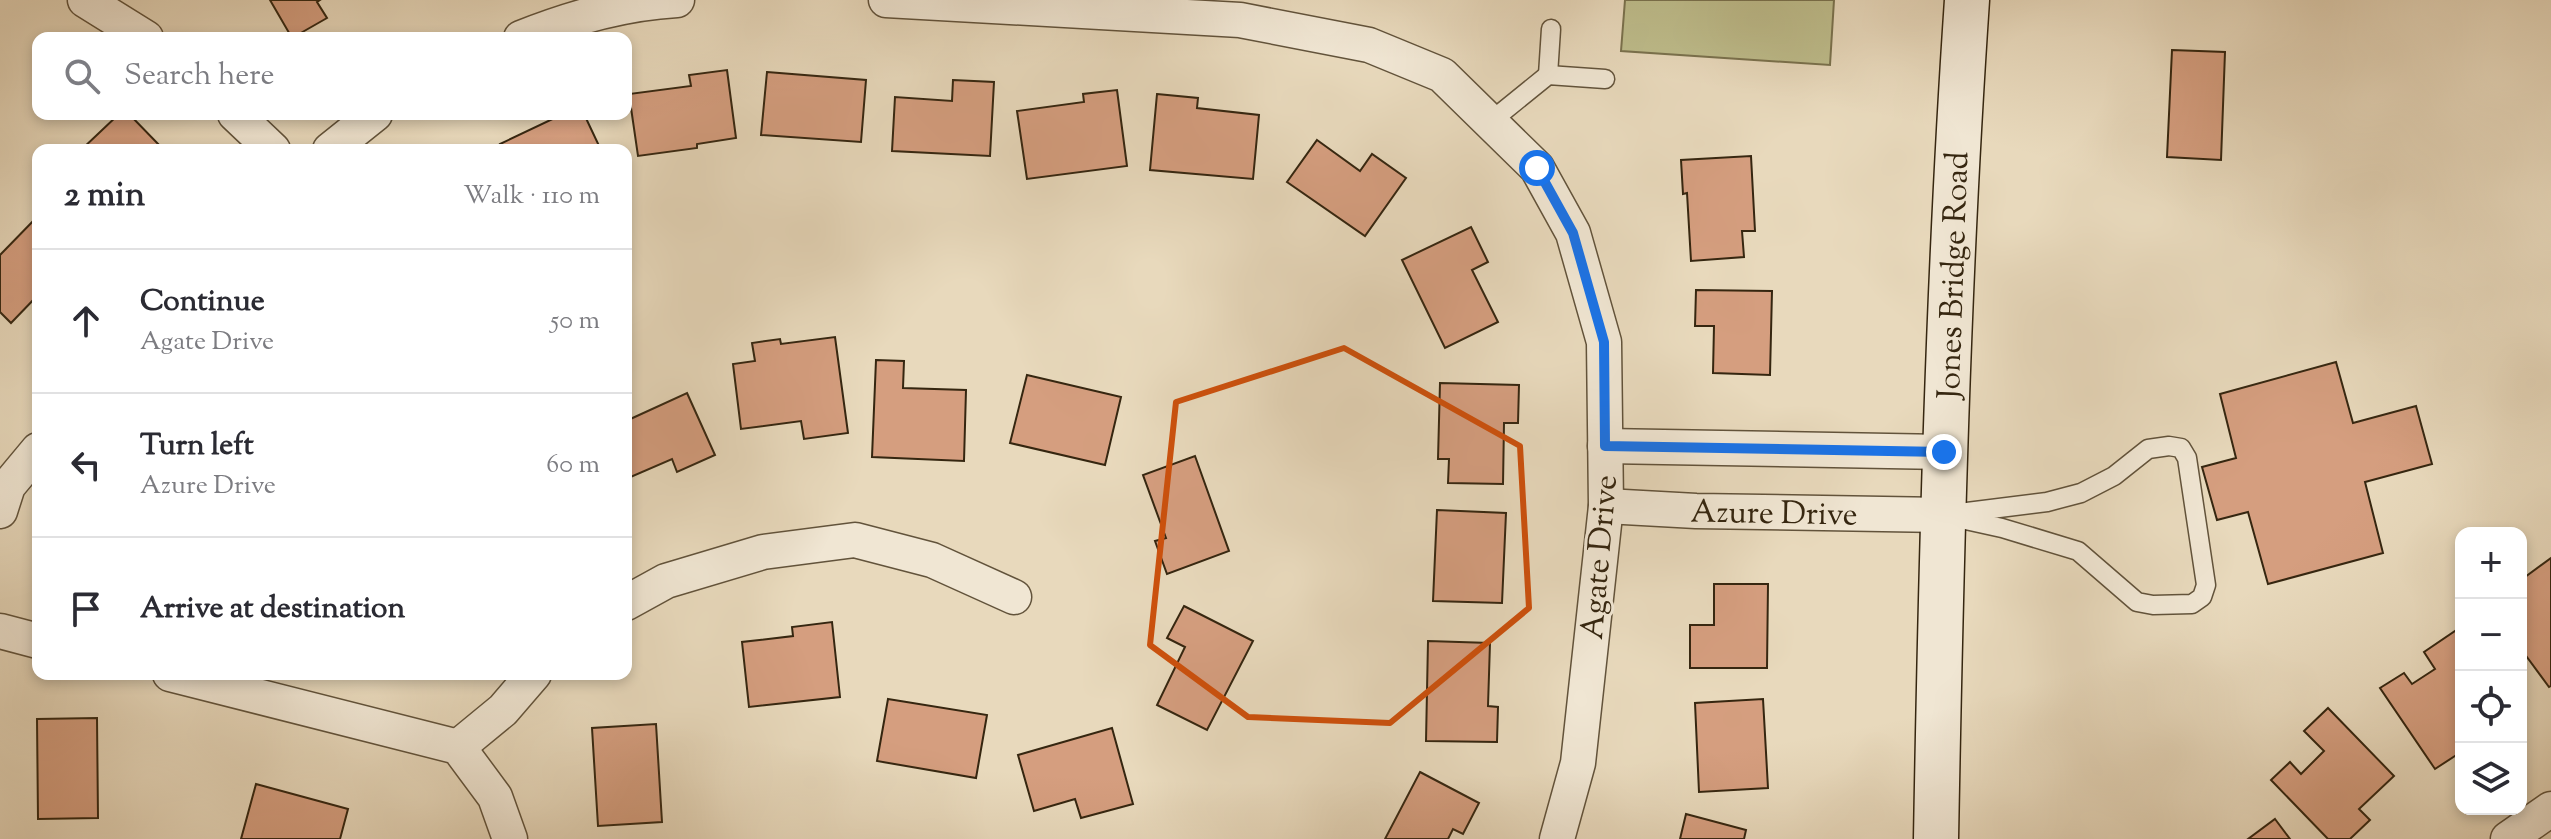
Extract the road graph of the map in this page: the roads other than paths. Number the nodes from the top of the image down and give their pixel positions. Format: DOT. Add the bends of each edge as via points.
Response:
graph roads {
  1 [pos="85,0"];
  2 [pos="677,0"];
  3 [pos="886,0"];
  4 [pos="1967,0"];
  5 [pos="1551,29"];
  6 [pos="136,32"];
  7 [pos="536,32"];
  8 [pos="1548,75"];
  9 [pos="1605,79"];
  10 [pos="241,120"];
  11 [pos="368,120"];
  12 [pos="1490,122"];
  13 [pos="267,144"];
  14 [pos="338,144"];
  15 [pos="1605,446"];
  16 [pos="1944,452"];
  17 [pos="32,457"];
  18 [pos="1606,506"];
  19 [pos="0,511"];
  20 [pos="1943,515"];
  21 [pos="1014,597"];
  22 [pos="632,600"];
  23 [pos="0,631"];
  24 [pos="32,639"];
  25 [pos="194,680"];
  26 [pos="529,680"];
  27 [pos="458,747"];
  28 [pos="2551,809"];
  29 [pos="510,839"];
  30 [pos="1557,839"];
  31 [pos="1936,839"];
  32 [pos="2508,839"];
  1 -- 6 [label="street"];
  2 -- 7 [label="street" via="640,2"];
  3 -- 12 [label="street, Agate Drive" via="1240,20 1369,45 1442,75"];
  4 -- 16 [label="main road, Jones Bridge Road"];
  5 -- 8 [label="lane"];
  8 -- 9 [label="lane"];
  8 -- 12 [label="lane"];
  10 -- 13 [label="street"];
  11 -- 14 [label="street"];
  12 -- 15 [label="street, Agate Drive" via="1537,168 1573,233 1604,342"];
  15 -- 16 [label="street, Azure Drive"];
  15 -- 18 [label="street, Agate Drive"];
  16 -- 20 [label="main road, Jones Bridge Road"];
  17 -- 19 [label="street" via="8,486"];
  18 -- 20 [label="street, Azure Drive"];
  18 -- 30 [label="street, Agate Drive" via="1578,763"];
  20 -- 20 [label="lane" via="2078,551 2137,602 2192,604 2206,585 2187,458 2181,448 2148,449 2081,493"];
  20 -- 31 [label="main road, Jones Bridge Road"];
  21 -- 22 [label="street" via="932,560 855,540 763,552 666,581"];
  23 -- 24 [label="street"];
  25 -- 27 [label="street"];
  26 -- 27 [label="street" via="503,710"];
  27 -- 29 [label="street" via="495,797"];
  28 -- 32 [label="street"];
}
